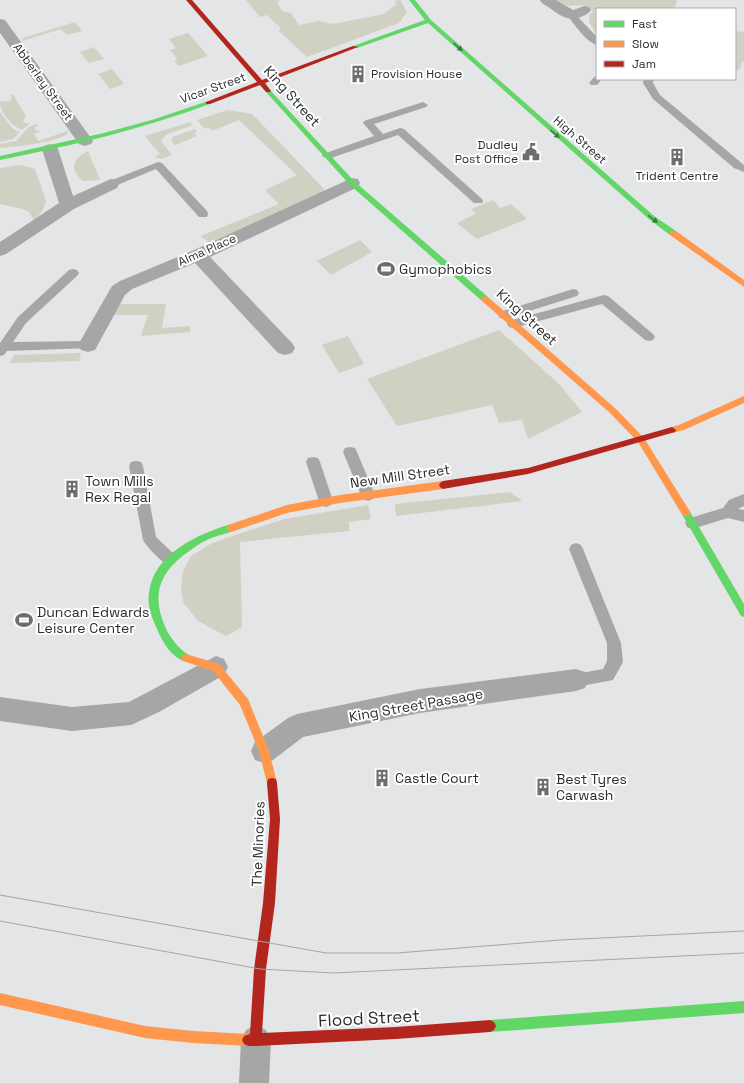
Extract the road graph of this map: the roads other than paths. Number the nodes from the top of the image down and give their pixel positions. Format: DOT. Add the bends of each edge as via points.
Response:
graph roads {
  1 [pos="189,0"];
  2 [pos="412,0"];
  3 [pos="547,0"];
  4 [pos="578,13"];
  5 [pos="429,21"];
  6 [pos="0,23"];
  7 [pos="596,41"];
  8 [pos="649,80"];
  9 [pos="261,83"];
  10 [pos="423,105"];
  11 [pos="381,138"];
  12 [pos="85,141"];
  13 [pos="50,149"];
  14 [pos="327,156"];
  15 [pos="0,158"];
  16 [pos="744,169"];
  17 [pos="352,183"];
  18 [pos="111,184"];
  19 [pos="478,201"];
  20 [pos="68,206"];
  21 [pos="203,214"];
  22 [pos="0,250"];
  23 [pos="198,255"];
  24 [pos="73,273"];
  25 [pos="744,284"];
  26 [pos="574,294"];
  27 [pos="504,315"];
  28 [pos="513,324"];
  29 [pos="649,337"];
  30 [pos="83,345"];
  31 [pos="285,348"];
  32 [pos="2,349"];
  33 [pos="744,399"];
  34 [pos="641,440"];
  35 [pos="350,452"];
  36 [pos="313,462"];
  37 [pos="136,466"];
  38 [pos="368,495"];
  39 [pos="744,500"];
  40 [pos="326,502"];
  41 [pos="728,512"];
  42 [pos="744,516"];
  43 [pos="692,523"];
  44 [pos="576,549"];
  45 [pos="170,559"];
  46 [pos="744,613"];
  47 [pos="216,667"];
  48 [pos="576,680"];
  49 [pos="0,709"];
  50 [pos="264,751"];
  51 [pos="0,999"];
  52 [pos="744,1007"];
  53 [pos="256,1040"];
  54 [pos="254,1083"];
  1 -- 9 [label="street, King Street"];
  2 -- 5 [label="street, High Street"];
  3 -- 4 [label="street"];
  4 -- 7 [label="lane" via="585,31"];
  5 -- 9 [label="street, Vicar Street"];
  5 -- 25 [label="street, High Street, one-way" via="652,218"];
  6 -- 12 [label="street, Abberley Street"];
  8 -- 16 [label="lane" via="656,97"];
  9 -- 12 [label="street, Vicar Street" via="174,115"];
  9 -- 14 [label="street, King Street"];
  10 -- 11 [label="lane" via="368,123"];
  11 -- 14 [label="lane"];
  11 -- 19 [label="lane" via="400,131"];
  12 -- 13 [label="street, Vicar Street"];
  13 -- 15 [label="street, Vicar Street"];
  13 -- 20 [label="street"];
  14 -- 17 [label="street, King Street"];
  17 -- 23 [label="street, Alma Place"];
  17 -- 27 [label="street, King Street"];
  18 -- 20 [label="street"];
  18 -- 21 [label="lane" via="158,165"];
  20 -- 22 [label="street"];
  23 -- 30 [label="street, Alma Place" via="126,285 118,291"];
  23 -- 31 [label="street"];
  24 -- 32 [label="lane" via="22,320"];
  26 -- 27 [label="lane"];
  27 -- 28 [label="street, King Street"];
  28 -- 29 [label="lane" via="604,299"];
  28 -- 34 [label="street, King Street" via="613,411"];
  30 -- 32 [label="lane"];
  33 -- 34 [label="street, New Mill Street" via="682,428"];
  34 -- 38 [label="street, New Mill Street" via="528,471"];
  34 -- 43 [label="street, King Street"];
  35 -- 38 [label="lane"];
  36 -- 40 [label="lane"];
  37 -- 45 [label="lane" via="150,540"];
  38 -- 40 [label="street, New Mill Street"];
  39 -- 41 [label="lane" via="734,504"];
  40 -- 45 [label="street, New Mill Street" via="287,509 201,538"];
  41 -- 42 [label="lane"];
  41 -- 43 [label="lane"];
  43 -- 46 [label="street, King Street"];
  44 -- 48 [label="lane" via="614,643 616,662 608,675"];
  45 -- 47 [label="street" via="157,577 152,597 156,618 165,638 181,656"];
  47 -- 49 [label="street" via="131,713 72,719"];
  47 -- 50 [label="street, The Minories" via="244,702"];
  48 -- 50 [label="street, King Street Passage" via="420,701 296,726"];
  50 -- 53 [label="street, The Minories" via="273,787 275,819 269,903 260,969"];
  51 -- 53 [label="street, Flood Street" via="145,1032"];
  52 -- 53 [label="street, Flood Street" via="396,1033"];
  53 -- 54 [label="street"];
}
